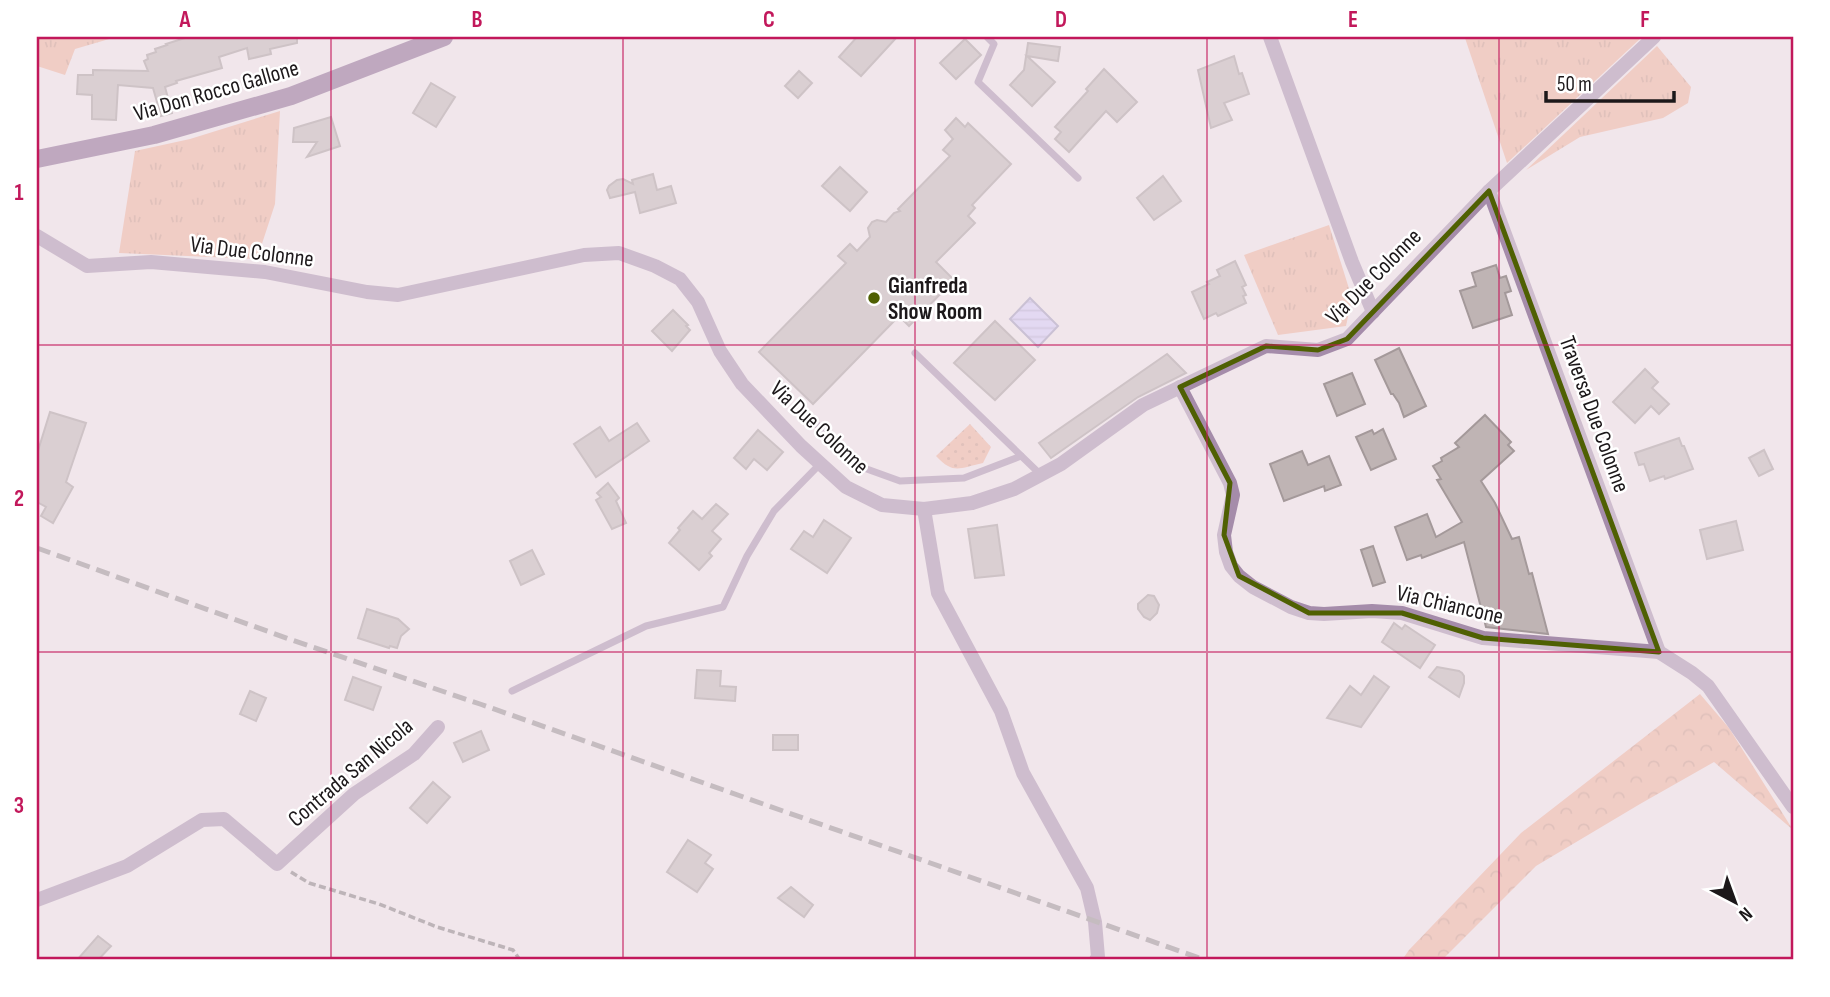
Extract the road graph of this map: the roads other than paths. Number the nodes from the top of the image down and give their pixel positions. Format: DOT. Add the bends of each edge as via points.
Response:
graph roads {
  1 [pos="444,37"];
  2 [pos="987,37"];
  3 [pos="1270,37"];
  4 [pos="1654,37"];
  5 [pos="37,159"];
  6 [pos="1078,178"];
  7 [pos="1489,191"];
  8 [pos="37,236"];
  9 [pos="1373,312"];
  10 [pos="915,354"];
  11 [pos="1180,387"];
  12 [pos="814,422"];
  13 [pos="1021,456"];
  14 [pos="820,464"];
  15 [pos="1041,475"];
  16 [pos="924,509"];
  17 [pos="1659,652"];
  18 [pos="512,691"];
  19 [pos="438,727"];
  20 [pos="1793,807"];
  21 [pos="37,900"];
  22 [pos="1096,960"];
  1 -- 5 [label="main road, Via Don Rocco Gallone" via="291,96 154,135"];
  2 -- 6 [label="lane" via="994,44 978,82"];
  3 -- 9 [label="street"];
  4 -- 7 [label="street, Via Due Colonne"];
  7 -- 9 [label="street, Via Due Colonne"];
  7 -- 17 [label="street, Traversa Due Colonne"];
  8 -- 14 [label="street, Via Due Colonne" via="86,266 151,262 265,272 398,295 584,255 619,253 680,279 698,302 741,384"];
  9 -- 11 [label="street, Via Due Colonne" via="1347,340 1318,350 1266,346"];
  10 -- 13 [label="lane"];
  11 -- 15 [label="street, Via Due Colonne" via="1143,405"];
  11 -- 17 [label="street, Via Chiancone" via="1230,483 1233,495 1224,535 1226,552 1231,566 1253,587 1309,613 1402,613 1483,638"];
  12 -- 13 [label="lane" via="864,468 900,481 964,478"];
  13 -- 15 [label="lane"];
  14 -- 16 [label="street, Via Due Colonne" via="846,487 881,506"];
  14 -- 18 [label="lane" via="774,511 723,607 646,626"];
  15 -- 16 [label="street, Via Due Colonne" via="972,503"];
  16 -- 22 [label="street" via="938,593 1001,711 1023,773 1087,888 1095,922"];
  17 -- 20 [label="street, Via Chiancone" via="1708,686"];
  19 -- 21 [label="street, Contrada San Nicola" via="414,754 354,794 277,864 224,819 202,820 127,866"];
}
